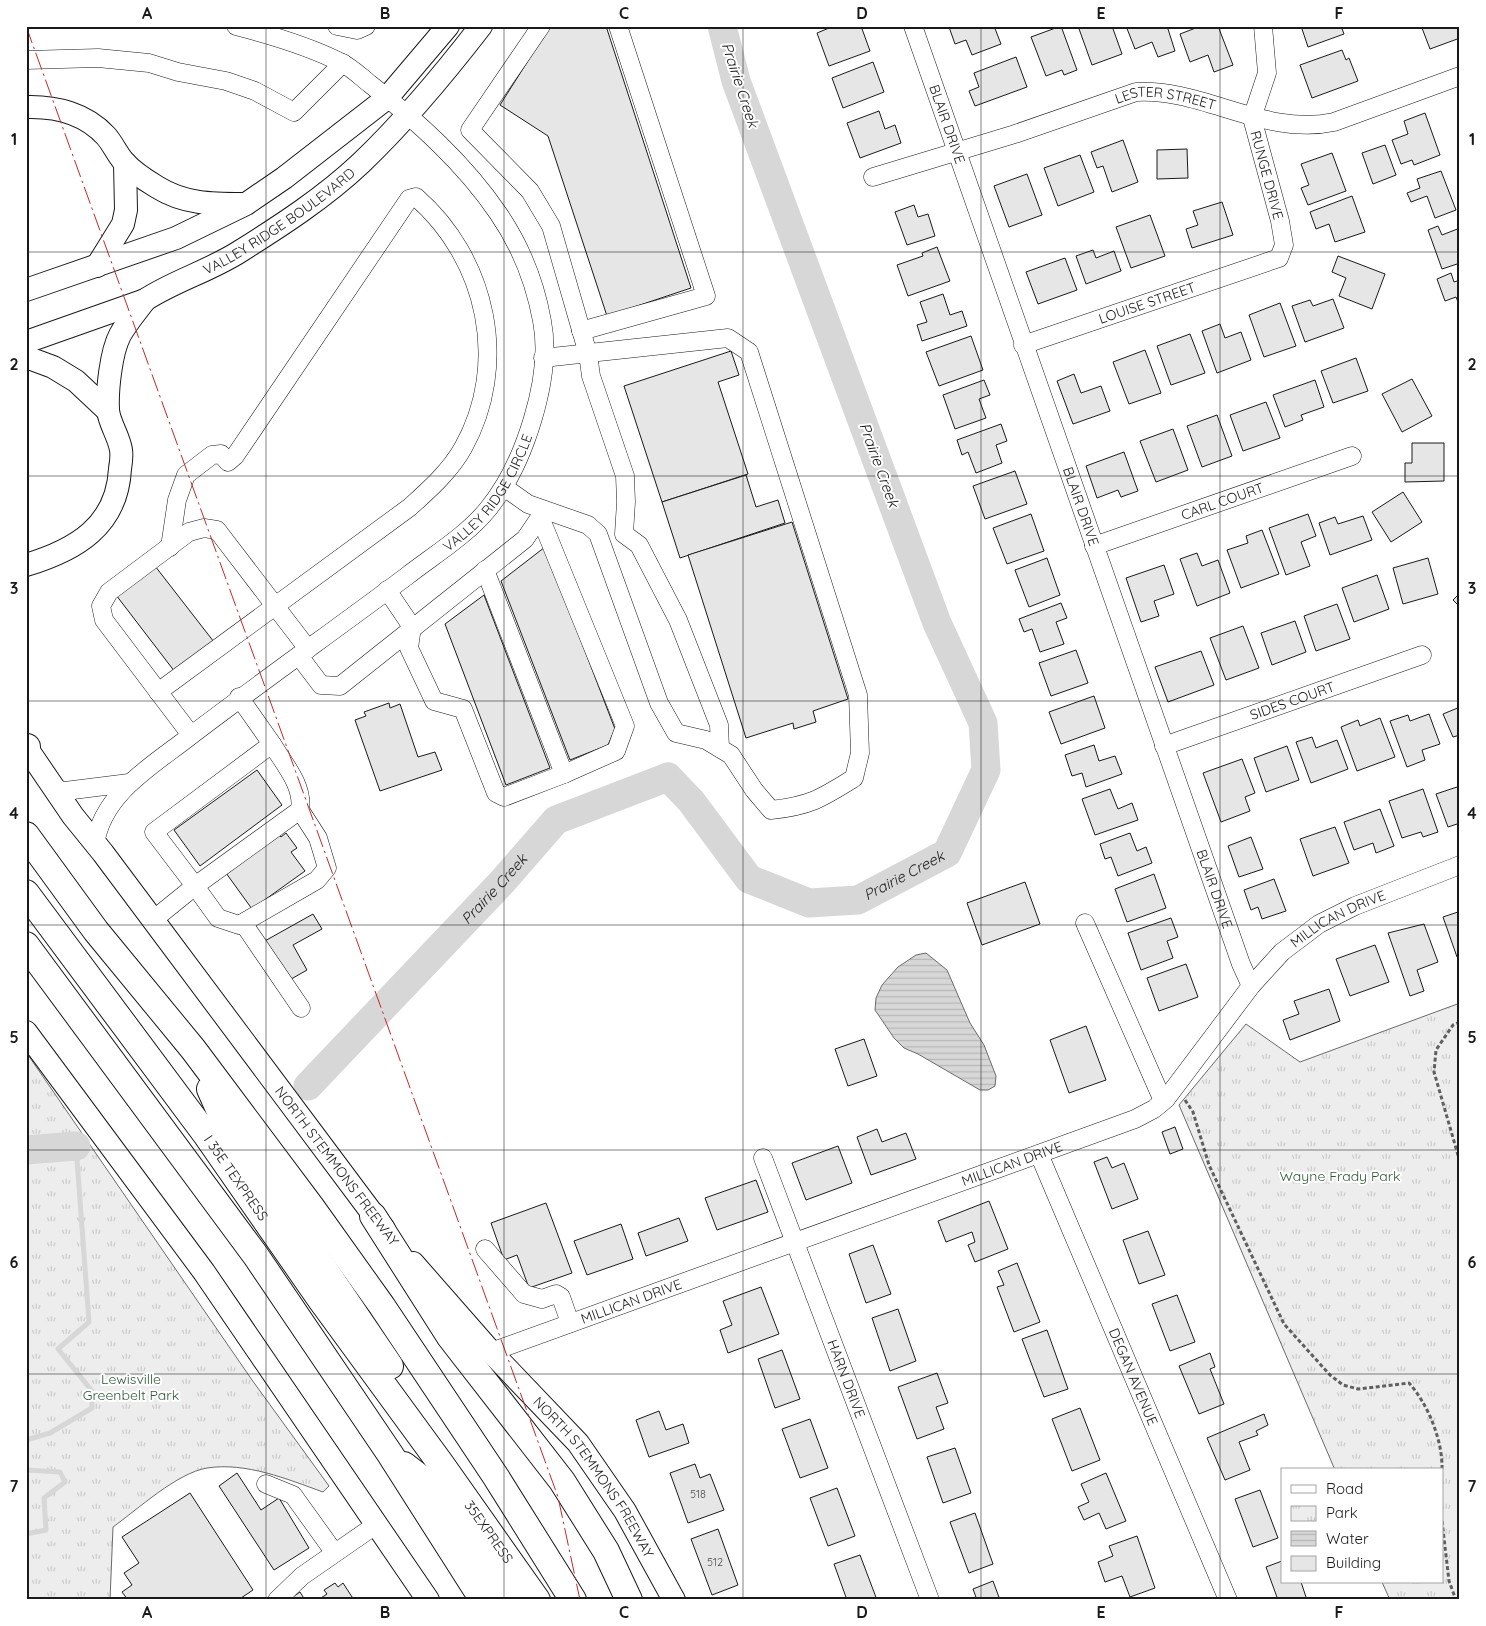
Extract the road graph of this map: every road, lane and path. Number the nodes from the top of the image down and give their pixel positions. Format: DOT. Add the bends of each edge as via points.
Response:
graph roads {
  1 [pos="236,26"];
  2 [pos="336,26"];
  3 [pos="366,26"];
  4 [pos="448,26"];
  5 [pos="481,26"];
  6 [pos="541,26"];
  7 [pos="618,26"];
  8 [pos="913,26"];
  9 [pos="1263,26"];
  10 [pos="257,29"];
  11 [pos="26,60"];
  12 [pos="343,63"];
  13 [pos="1460,76"];
  14 [pos="387,98"];
  15 [pos="26,107"];
  16 [pos="407,116"];
  17 [pos="1252,118"];
  18 [pos="957,152"];
  19 [pos="125,163"];
  20 [pos="874,176"];
  21 [pos="246,204"];
  22 [pos="1272,260"];
  23 [pos="97,266"];
  24 [pos="26,290"];
  25 [pos="145,300"];
  26 [pos="581,331"];
  27 [pos="26,342"];
  28 [pos="1023,345"];
  29 [pos="588,354"];
  30 [pos="26,357"];
  31 [pos="543,358"];
  32 [pos="108,411"];
  33 [pos="1352,456"];
  34 [pos="504,487"];
  35 [pos="540,512"];
  36 [pos="598,534"];
  37 [pos="624,534"];
  38 [pos="1094,546"];
  39 [pos="170,547"];
  40 [pos="26,565"];
  41 [pos="486,570"];
  42 [pos="387,590"];
  43 [pos="274,605"];
  44 [pos="412,628"];
  45 [pos="303,652"];
  46 [pos="1422,655"];
  47 [pos="158,692"];
  48 [pos="239,697"];
  49 [pos="191,736"];
  50 [pos="272,744"];
  51 [pos="1164,746"];
  52 [pos="26,747"];
  53 [pos="720,748"];
  54 [pos="564,774"];
  55 [pos="129,783"];
  56 [pos="55,789"];
  57 [pos="300,810"];
  58 [pos="26,835"];
  59 [pos="95,844"];
  60 [pos="1460,865"];
  61 [pos="195,886"];
  62 [pos="26,893"];
  63 [pos="153,920"];
  64 [pos="243,923"];
  65 [pos="1085,923"];
  66 [pos="26,945"];
  67 [pos="1251,986"];
  68 [pos="301,1008"];
  69 [pos="1460,1022"];
  70 [pos="26,1032"];
  71 [pos="192,1048"];
  72 [pos="1175,1087"];
  73 [pos="1163,1101"];
  74 [pos="1039,1154"];
  75 [pos="762,1158"];
  76 [pos="1460,1162"];
  77 [pos="373,1216"];
  78 [pos="794,1241"];
  79 [pos="485,1248"];
  80 [pos="570,1323"];
  81 [pos="491,1352"];
  82 [pos="390,1454"];
  83 [pos="441,1464"];
  84 [pos="1442,1468"];
  85 [pos="266,1484"];
  86 [pos="377,1524"];
  87 [pos="1444,1538"];
  88 [pos="334,1552"];
  89 [pos="277,1600"];
  90 [pos="428,1600"];
  91 [pos="483,1600"];
  92 [pos="513,1600"];
  93 [pos="537,1600"];
  94 [pos="573,1600"];
  95 [pos="629,1600"];
  96 [pos="674,1600"];
  97 [pos="930,1600"];
  98 [pos="1228,1600"];
  99 [pos="1456,1600"];
  1 -- 10 [label="street, VALLEY RIDGE CIRCLE"];
  2 -- 3 [label="street" via="357,30"];
  4 -- 14 [label="main road"];
  5 -- 16 [label="main road, VALLEY RIDGE BOULEVARD"];
  6 -- 26 [label="street" via="470,130 530,191 551,226"];
  7 -- 26 [label="street" via="706,296"];
  8 -- 18 [label="street, BLAIR DRIVE"];
  9 -- 17 [label="street, RUNGE DRIVE" via="1267,73"];
  10 -- 12 [label="street, VALLEY RIDGE CIRCLE"];
  11 -- 12 [label="street" via="98,58 150,63 256,91 294,112"];
  12 -- 14 [label="street, VALLEY RIDGE CIRCLE"];
  13 -- 17 [label="street, LESTER STREET" via="1317,126"];
  14 -- 16 [label="street, VALLEY RIDGE CIRCLE"];
  14 -- 21 [label="main road"];
  15 -- 19 [label="main road" via="43,106 85,119 106,136"];
  16 -- 25 [label="main road, VALLEY RIDGE BOULEVARD" via="360,163 292,218 238,253"];
  16 -- 31 [label="street, VALLEY RIDGE CIRCLE" via="478,184 511,233 530,276 543,323"];
  17 -- 18 [label="street, LESTER STREET" via="1175,95 1136,92"];
  17 -- 22 [label="street, RUNGE DRIVE" via="1284,245 1279,258"];
  18 -- 20 [label="street, LESTER STREET"];
  18 -- 28 [label="street, BLAIR DRIVE"];
  19 -- 21 [label="main road" via="158,188 181,199 196,203"];
  19 -- 23 [label="main road" via="126,210 123,224"];
  21 -- 23 [label="main road" via="176,238"];
  22 -- 28 [label="street, LOUISE STREET"];
  23 -- 24 [label="main road"];
  25 -- 27 [label="main road, VALLEY RIDGE BOULEVARD"];
  25 -- 32 [label="main road" via="120,336 113,358"];
  26 -- 29 [label="street"];
  28 -- 38 [label="street, BLAIR DRIVE"];
  29 -- 31 [label="street"];
  29 -- 37 [label="street" via="591,376 625,476"];
  29 -- 53 [label="street" via="728,338 749,352 858,695 860,753 854,778 824,797 800,807 771,810 731,755"];
  30 -- 32 [label="main road" via="53,367 76,381"];
  31 -- 34 [label="street, VALLEY RIDGE CIRCLE" via="534,411 522,452"];
  32 -- 40 [label="main road" via="121,450 120,482 104,520 91,534 46,559"];
  33 -- 38 [label="street, CARL COURT"];
  34 -- 35 [label="street"];
  34 -- 42 [label="street, VALLEY RIDGE CIRCLE" via="467,530"];
  35 -- 36 [label="street" via="588,525"];
  35 -- 41 [label="street" via="525,539"];
  35 -- 54 [label="street" via="625,726 616,751"];
  36 -- 37 [label="street"];
  36 -- 53 [label="street" via="659,703 676,734 706,740"];
  37 -- 53 [label="street" via="640,545 678,620 720,725"];
  38 -- 51 [label="street, BLAIR DRIVE"];
  39 -- 43 [label="street" via="189,532 204,528 217,530"];
  39 -- 43 [label="street" via="177,500 186,475 212,455 221,454 228,462 235,456 409,199 416,197 450,234 475,279 487,328 487,384 480,411 463,448 426,492"];
  39 -- 47 [label="street" via="109,592 101,606 104,620"];
  41 -- 44 [label="street"];
  41 -- 54 [label="street"];
  42 -- 44 [label="street"];
  42 -- 45 [label="street, VALLEY RIDGE CIRCLE"];
  43 -- 45 [label="street"];
  43 -- 47 [label="street"];
  44 -- 45 [label="street" via="340,686 320,685"];
  44 -- 54 [label="street" via="409,648 434,701 463,709 496,793 504,797"];
  45 -- 48 [label="street, VALLEY RIDGE CIRCLE"];
  46 -- 51 [label="street, SIDES COURT"];
  47 -- 49 [label="street"];
  48 -- 49 [label="street, VALLEY RIDGE CIRCLE"];
  48 -- 50 [label="street"];
  49 -- 55 [label="street, VALLEY RIDGE CIRCLE"];
  50 -- 57 [label="street" via="296,784 302,799"];
  50 -- 61 [label="street" via="154,832"];
  51 -- 67 [label="street, BLAIR DRIVE"];
  52 -- 56 [label="main road, NORTH STEMMONS FREEWAY"];
  55 -- 56 [label="street, VALLEY RIDGE CIRCLE" via="66,791"];
  55 -- 59 [label="street, VALLEY RIDGE CIRCLE" via="102,817"];
  56 -- 59 [label="main road, NORTH STEMMONS FREEWAY"];
  57 -- 61 [label="street"];
  57 -- 64 [label="street" via="318,838 328,868 317,880"];
  58 -- 71 [label="highway" via="96,931"];
  59 -- 63 [label="main road, NORTH STEMMONS FREEWAY"];
  60 -- 67 [label="street, MILLICAN DRIVE" via="1394,889 1319,924 1282,952"];
  61 -- 63 [label="street"];
  61 -- 64 [label="street" via="218,918 239,925"];
  62 -- 83 [label="highway, I 35E TEXPRESS" via="207,1136 320,1300"];
  63 -- 77 [label="main road, NORTH STEMMONS FREEWAY"];
  64 -- 68 [label="street"];
  65 -- 73 [label="street"];
  66 -- 82 [label="highway" via="256,1256"];
  67 -- 72 [label="street, MILLICAN DRIVE"];
  69 -- 76 [label="path" via="1452,1025 1436,1050 1434,1072"];
  70 -- 86 [label="main road" via="204,1272"];
  71 -- 83 [label="highway" via="225,1123 390,1366"];
  71 -- 94 [label="highway" via="382,1306"];
  72 -- 73 [label="street, MILLICAN DRIVE"];
  72 -- 84 [label="path" via="1193,1112 1209,1165 1284,1324 1343,1385 1358,1389 1409,1383 1425,1403 1433,1422"];
  73 -- 74 [label="street, MILLICAN DRIVE" via="1135,1119"];
  74 -- 78 [label="street, MILLICAN DRIVE"];
  74 -- 98 [label="street, DEGAN AVENUE"];
  75 -- 78 [label="street, HARN DRIVE"];
  77 -- 81 [label="main road, NORTH STEMMONS FREEWAY"];
  77 -- 95 [label="highway" via="450,1337 562,1481 606,1552"];
  78 -- 80 [label="street, MILLICAN DRIVE"];
  78 -- 97 [label="street, HARN DRIVE"];
  79 -- 80 [label="street" via="524,1294 542,1298 556,1294 561,1297"];
  80 -- 81 [label="street, MILLICAN DRIVE"];
  81 -- 96 [label="main road, NORTH STEMMONS FREEWAY" via="584,1450 624,1511"];
  82 -- 91 [label="highway"];
  82 -- 92 [label="highway" via="440,1492"];
  83 -- 93 [label="highway, 35EXPRESS"];
  85 -- 88 [label="street" via="293,1495"];
  86 -- 88 [label="street"];
  86 -- 90 [label="main road"];
  87 -- 99 [label="path" via="1449,1581"];
  88 -- 89 [label="street"];
}
